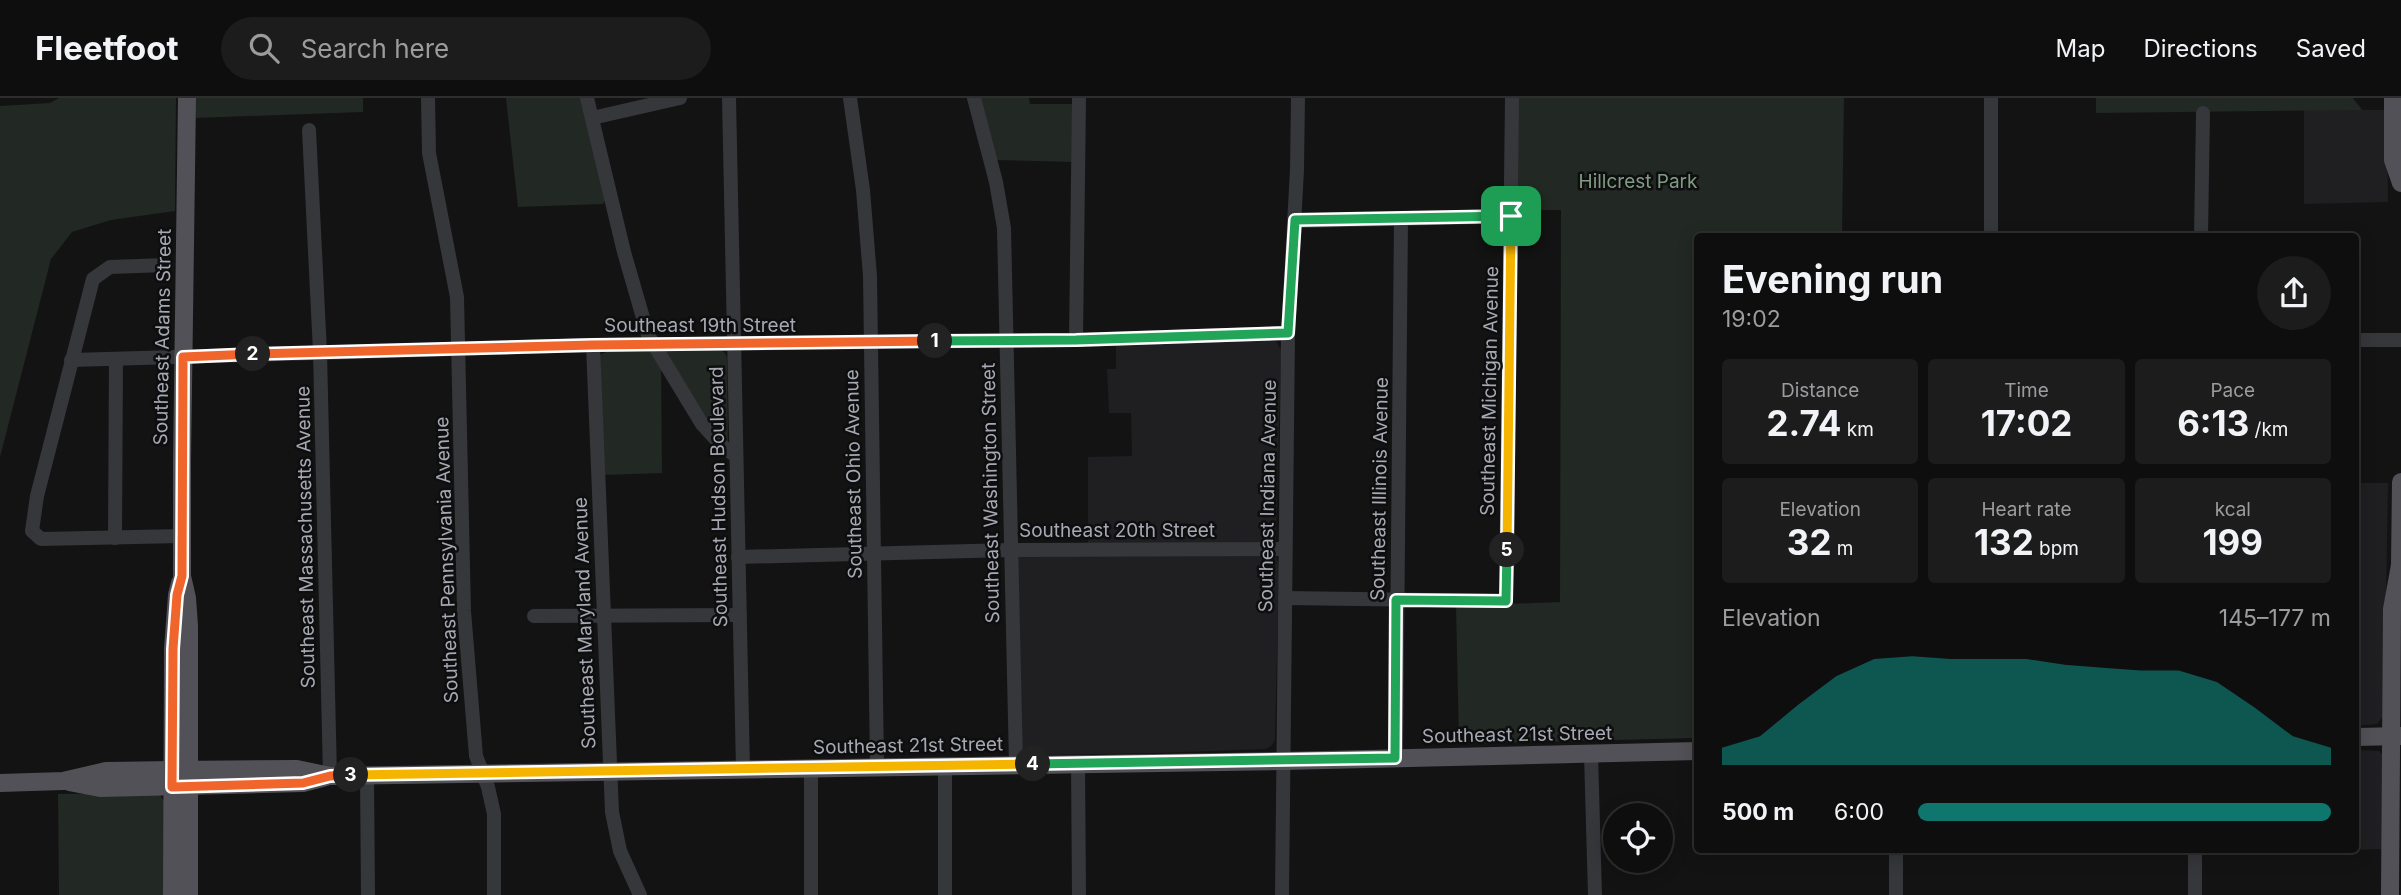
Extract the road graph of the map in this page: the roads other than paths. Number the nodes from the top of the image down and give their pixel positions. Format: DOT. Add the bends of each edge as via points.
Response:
graph roads {
  1 [pos="187,98"];
  2 [pos="428,98"];
  3 [pos="587,98"];
  4 [pos="680,98"];
  5 [pos="729,98"];
  6 [pos="850,98"];
  7 [pos="974,98"];
  8 [pos="1079,98"];
  9 [pos="1298,98"];
  10 [pos="1512,98"];
  11 [pos="1991,98"];
  12 [pos="2393,98"];
  13 [pos="2203,113"];
  14 [pos="592,118"];
  15 [pos="309,130"];
  16 [pos="2401,183"];
  17 [pos="1511,216"];
  18 [pos="1526,216"];
  19 [pos="1401,219"];
  20 [pos="1295,220"];
  21 [pos="1991,233"];
  22 [pos="2201,233"];
  23 [pos="166,265"];
  24 [pos="1288,333"];
  25 [pos="1006,339"];
  26 [pos="1076,340"];
  27 [pos="2401,340"];
  28 [pos="2359,341"];
  29 [pos="871,342"];
  30 [pos="655,344"];
  31 [pos="593,345"];
  32 [pos="733,345"];
  33 [pos="458,350"];
  34 [pos="320,352"];
  35 [pos="183,357"];
  36 [pos="116,359"];
  37 [pos="71,360"];
  38 [pos="736,456"];
  39 [pos="2401,482"];
  40 [pos="182,536"];
  41 [pos="115,538"];
  42 [pos="1285,549"];
  43 [pos="1010,550"];
  44 [pos="874,554"];
  45 [pos="738,557"];
  46 [pos="2401,567"];
  47 [pos="1285,598"];
  48 [pos="1396,600"];
  49 [pos="740,615"];
  50 [pos="534,616"];
  51 [pos="603,617"];
  52 [pos="2396,736"];
  53 [pos="2359,737"];
  54 [pos="1694,751"];
  55 [pos="1591,754"];
  56 [pos="1395,758"];
  57 [pos="1283,761"];
  58 [pos="1016,764"];
  59 [pos="1078,764"];
  60 [pos="945,765"];
  61 [pos="877,766"];
  62 [pos="811,768"];
  63 [pos="743,769"];
  64 [pos="609,771"];
  65 [pos="482,774"];
  66 [pos="367,775"];
  67 [pos="330,776"];
  68 [pos="180,778"];
  69 [pos="0,783"];
  70 [pos="1896,853"];
  71 [pos="2195,853"];
  72 [pos="172,895"];
  73 [pos="189,895"];
  74 [pos="368,895"];
  75 [pos="494,895"];
  76 [pos="640,895"];
  77 [pos="811,895"];
  78 [pos="945,895"];
  79 [pos="1079,895"];
  80 [pos="1282,895"];
  81 [pos="1595,895"];
  82 [pos="1896,895"];
  83 [pos="2195,895"];
  84 [pos="2390,895"];
  1 -- 35 [label="main road, Southeast Adams Street"];
  2 -- 33 [label="street, Southeast Pennsylvania Avenue" via="429,153 453,275"];
  3 -- 14 [label="street"];
  4 -- 14 [label="street"];
  5 -- 32 [label="street, Southeast Hudson Boulevard"];
  6 -- 29 [label="street, Southeast Ohio Avenue" via="869,245"];
  7 -- 25 [label="street, Southeast Washington Street" via="1003,218"];
  8 -- 26 [label="street"];
  9 -- 20 [label="street, Southeast Indiana Avenue"];
  10 -- 17 [label="street, Southeast Michigan Avenue"];
  11 -- 21 [label="street"];
  12 -- 16 [label="main road" via="2393,160"];
  13 -- 22 [label="street"];
  14 -- 30 [label="street" via="624,252 648,335"];
  15 -- 34 [label="street, Southeast Massachusetts Avenue"];
  17 -- 18 [label="street"];
  17 -- 19 [label="street"];
  17 -- 48 [label="street, Southeast Michigan Avenue" via="1506,601"];
  19 -- 20 [label="street"];
  19 -- 48 [label="street, Southeast Illinois Avenue"];
  20 -- 24 [label="street, Southeast Indiana Avenue"];
  23 -- 37 [label="street" via="115,266 97,274"];
  24 -- 26 [label="street, Southeast 19th Street"];
  24 -- 42 [label="street, Southeast Indiana Avenue"];
  25 -- 26 [label="street, Southeast 19th Street"];
  25 -- 29 [label="street, Southeast 19th Street"];
  25 -- 43 [label="street, Southeast Washington Street"];
  27 -- 28 [label="street"];
  29 -- 32 [label="street, Southeast 19th Street"];
  29 -- 44 [label="street, Southeast Ohio Avenue"];
  30 -- 31 [label="street, Southeast 19th Street"];
  30 -- 32 [label="street, Southeast 19th Street"];
  30 -- 38 [label="street" via="702,424"];
  31 -- 33 [label="street, Southeast 19th Street"];
  31 -- 51 [label="street, Southeast Maryland Avenue"];
  32 -- 38 [label="street, Southeast Hudson Boulevard"];
  33 -- 34 [label="street, Southeast 19th Street"];
  33 -- 65 [label="street, Southeast Pennsylvania Avenue" via="461,563 472,726"];
  34 -- 35 [label="street, Southeast 19th Street"];
  34 -- 67 [label="street, Southeast Massachusetts Avenue"];
  35 -- 36 [label="street, Southeast 19th Street"];
  35 -- 40 [label="main road, Southeast Adams Street"];
  36 -- 37 [label="street, Southeast 19th Street"];
  36 -- 41 [label="street"];
  37 -- 41 [label="street" via="37,496 33,535"];
  38 -- 45 [label="street, Southeast Hudson Boulevard"];
  39 -- 46 [label="main road"];
  40 -- 41 [label="street"];
  40 -- 68 [label="main road, Southeast Adams Street" via="182,576 174,622"];
  42 -- 43 [label="street, Southeast 20th Street"];
  42 -- 47 [label="street, Southeast Indiana Avenue"];
  43 -- 44 [label="street, Southeast 20th Street"];
  43 -- 58 [label="street, Southeast Washington Street"];
  44 -- 45 [label="street, Southeast 20th Street"];
  44 -- 61 [label="street, Southeast Ohio Avenue"];
  45 -- 49 [label="street, Southeast Hudson Boulevard"];
  46 -- 52 [label="main road" via="2392,609"];
  47 -- 48 [label="street"];
  47 -- 57 [label="street, Southeast Indiana Avenue"];
  48 -- 56 [label="street, Southeast Illinois Avenue"];
  49 -- 51 [label="street"];
  49 -- 63 [label="street, Southeast Hudson Boulevard"];
  50 -- 51 [label="street"];
  51 -- 64 [label="street, Southeast Maryland Avenue"];
  52 -- 53 [label="main road"];
  52 -- 84 [label="main road"];
  54 -- 55 [label="main road, Southeast 21st Street"];
  55 -- 56 [label="main road, Southeast 21st Street"];
  55 -- 81 [label="street"];
  56 -- 57 [label="main road, Southeast 21st Street"];
  57 -- 59 [label="main road, Southeast 21st Street"];
  57 -- 80 [label="street, Southeast Indiana Avenue"];
  58 -- 59 [label="main road, Southeast 21st Street"];
  58 -- 60 [label="main road, Southeast 21st Street"];
  59 -- 79 [label="street"];
  60 -- 61 [label="main road, Southeast 21st Street"];
  60 -- 78 [label="street"];
  61 -- 62 [label="main road, Southeast 21st Street"];
  62 -- 63 [label="main road, Southeast 21st Street"];
  62 -- 77 [label="street"];
  63 -- 64 [label="main road, Southeast 21st Street"];
  64 -- 65 [label="main road, Southeast 21st Street"];
  64 -- 76 [label="street, Southeast Maryland Avenue" via="615,832"];
  65 -- 66 [label="main road, Southeast 21st Street"];
  65 -- 75 [label="street, Southeast Pennsylvania Avenue" via="494,814"];
  66 -- 67 [label="main road, Southeast 21st Street"];
  66 -- 74 [label="street"];
  67 -- 68 [label="main road, Southeast 21st Street" via="297,769"];
  68 -- 69 [label="main road, Southeast 21st Street" via="106,771 63,781"];
  68 -- 72 [label="main road, Southeast Adams Street"];
  68 -- 73 [label="main road, Southeast Adams Street"];
  70 -- 82 [label="street"];
  71 -- 83 [label="street"];
}
